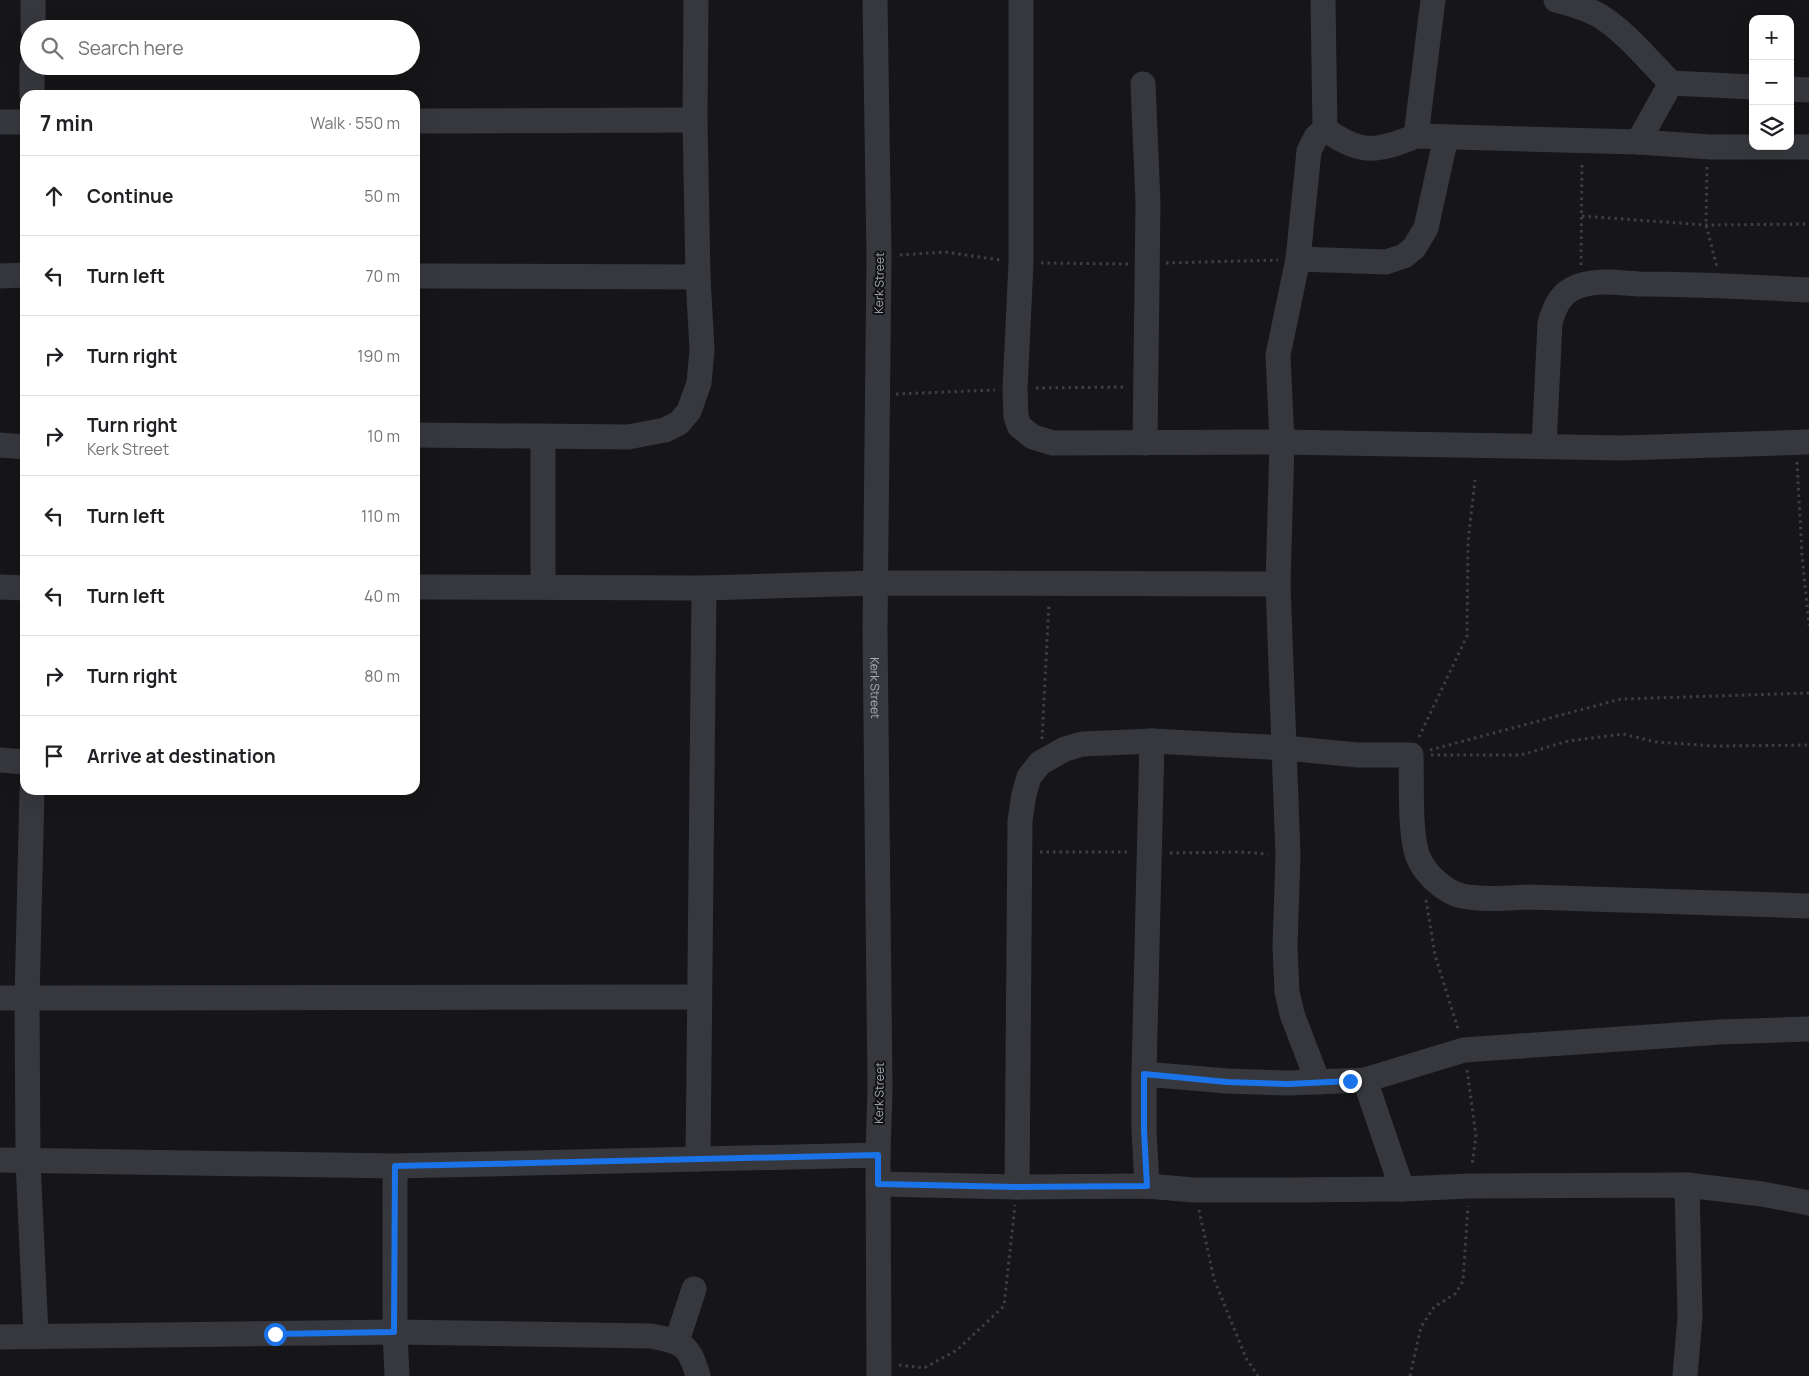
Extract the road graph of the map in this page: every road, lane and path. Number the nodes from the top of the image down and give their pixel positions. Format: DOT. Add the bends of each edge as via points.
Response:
graph roads {
  1 [pos="33,0"];
  2 [pos="696,0"];
  3 [pos="875,0"];
  4 [pos="1021,0"];
  5 [pos="1323,0"];
  6 [pos="1432,0"];
  7 [pos="1556,0"];
  8 [pos="33,20"];
  9 [pos="32,75"];
  10 [pos="1671,83"];
  11 [pos="1143,84"];
  12 [pos="1749,87"];
  13 [pos="1794,89"];
  14 [pos="32,90"];
  15 [pos="1809,90"];
  16 [pos="695,120"];
  17 [pos="420,121"];
  18 [pos="0,122"];
  19 [pos="20,122"];
  20 [pos="1325,129"];
  21 [pos="1416,136"];
  22 [pos="1446,137"];
  23 [pos="1582,140"];
  24 [pos="1638,142"];
  25 [pos="1710,147"];
  26 [pos="1809,147"];
  27 [pos="1582,216"];
  28 [pos="1809,224"];
  29 [pos="1706,225"];
  30 [pos="880,257"];
  31 [pos="1298,260"];
  32 [pos="1021,262"];
  33 [pos="1148,264"];
  34 [pos="0,276"];
  35 [pos="20,276"];
  36 [pos="420,276"];
  37 [pos="698,277"];
  38 [pos="1581,285"];
  39 [pos="1722,285"];
  40 [pos="1809,290"];
  41 [pos="420,435"];
  42 [pos="543,436"];
  43 [pos="1145,442"];
  44 [pos="1282,442"];
  45 [pos="1803,443"];
  46 [pos="0,445"];
  47 [pos="1544,446"];
  48 [pos="20,447"];
  49 [pos="1476,480"];
  50 [pos="875,583"];
  51 [pos="1050,583"];
  52 [pos="1278,584"];
  53 [pos="543,586"];
  54 [pos="420,587"];
  55 [pos="0,588"];
  56 [pos="20,588"];
  57 [pos="704,588"];
  58 [pos="1809,625"];
  59 [pos="1809,693"];
  60 [pos="1152,741"];
  61 [pos="1809,745"];
  62 [pos="1285,748"];
  63 [pos="1410,755"];
  64 [pos="0,760"];
  65 [pos="20,762"];
  66 [pos="1040,763"];
  67 [pos="32,795"];
  68 [pos="1425,898"];
  69 [pos="1809,906"];
  70 [pos="0,998"];
  71 [pos="27,998"];
  72 [pos="699,998"];
  73 [pos="1809,1029"];
  74 [pos="1464,1050"];
  75 [pos="1144,1074"];
  76 [pos="1366,1080"];
  77 [pos="1318,1082"];
  78 [pos="878,1155"];
  79 [pos="698,1159"];
  80 [pos="0,1160"];
  81 [pos="28,1160"];
  82 [pos="395,1166"];
  83 [pos="878,1184"];
  84 [pos="1687,1185"];
  85 [pos="1147,1186"];
  86 [pos="1470,1186"];
  87 [pos="1016,1187"];
  88 [pos="1402,1189"];
  89 [pos="1194,1190"];
  90 [pos="1809,1203"];
  91 [pos="694,1289"];
  92 [pos="394,1332"];
  93 [pos="0,1336"];
  94 [pos="36,1336"];
  95 [pos="677,1341"];
  96 [pos="879,1369"];
  97 [pos="397,1376"];
  98 [pos="698,1376"];
  99 [pos="1258,1376"];
  100 [pos="1410,1376"];
  101 [pos="1686,1376"];
  1 -- 8 [label="street"];
  2 -- 16 [label="street"];
  3 -- 30 [label="street, Kerk Street"];
  4 -- 32 [label="street"];
  5 -- 20 [label="street"];
  6 -- 21 [label="street"];
  7 -- 10 [label="street" via="1599,16 1622,33"];
  9 -- 14 [label="street"];
  10 -- 12 [label="street"];
  10 -- 24 [label="street"];
  11 -- 33 [label="street"];
  13 -- 15 [label="street"];
  16 -- 17 [label="street"];
  16 -- 37 [label="street"];
  18 -- 19 [label="street"];
  20 -- 21 [label="street" via="1355,147 1369,149 1386,147"];
  20 -- 31 [label="street" via="1316,137 1309,151"];
  21 -- 22 [label="street"];
  22 -- 23 [label="street"];
  22 -- 31 [label="street" via="1426,228 1414,248 1404,256 1386,262"];
  23 -- 24 [label="street"];
  23 -- 27 [label="path"];
  24 -- 25 [label="street"];
  25 -- 26 [label="street"];
  25 -- 29 [label="path"];
  27 -- 29 [label="path"];
  27 -- 38 [label="path"];
  28 -- 29 [label="path"];
  29 -- 39 [label="path"];
  30 -- 32 [label="path" via="945,252"];
  30 -- 50 [label="street, Kerk Street"];
  31 -- 33 [label="path"];
  31 -- 44 [label="street" via="1278,355"];
  32 -- 33 [label="path"];
  32 -- 43 [label="street" via="1015,389 1019,426 1033,437 1053,443"];
  33 -- 43 [label="street"];
  34 -- 35 [label="street"];
  36 -- 37 [label="street"];
  37 -- 42 [label="street" via="702,350 699,383 689,411 679,423 665,430 628,437"];
  38 -- 39 [label="street"];
  38 -- 47 [label="street" via="1563,296 1554,307 1550,323"];
  39 -- 40 [label="street"];
  41 -- 42 [label="street"];
  42 -- 53 [label="street"];
  43 -- 44 [label="street"];
  44 -- 47 [label="street"];
  44 -- 52 [label="street"];
  45 -- 47 [label="street" via="1622,448"];
  45 -- 58 [label="path" via="1802,555"];
  46 -- 48 [label="street"];
  49 -- 63 [label="path" via="1468,542 1466,636"];
  50 -- 51 [label="street"];
  50 -- 57 [label="street"];
  50 -- 78 [label="street, Kerk Street"];
  51 -- 52 [label="street"];
  51 -- 66 [label="path"];
  52 -- 62 [label="street"];
  53 -- 54 [label="street"];
  53 -- 57 [label="street"];
  55 -- 56 [label="street"];
  57 -- 72 [label="street"];
  59 -- 63 [label="path" via="1621,699"];
  60 -- 62 [label="street"];
  60 -- 66 [label="street" via="1082,744"];
  60 -- 75 [label="street"];
  61 -- 63 [label="path" via="1715,746 1656,742 1622,734 1568,741 1521,755"];
  62 -- 63 [label="street" via="1358,755"];
  62 -- 77 [label="street" via="1287,992"];
  63 -- 69 [label="street" via="1414,832 1419,860 1441,885 1460,895"];
  64 -- 65 [label="street"];
  66 -- 87 [label="street" via="1029,777 1020,821"];
  67 -- 71 [label="street"];
  68 -- 74 [label="path" via="1435,955"];
  70 -- 71 [label="street"];
  71 -- 72 [label="street"];
  71 -- 81 [label="street"];
  72 -- 79 [label="street"];
  73 -- 74 [label="street"];
  74 -- 76 [label="street"];
  74 -- 86 [label="path" via="1476,1136"];
  75 -- 77 [label="street" via="1227,1082"];
  75 -- 85 [label="street"];
  76 -- 77 [label="street"];
  76 -- 88 [label="street"];
  78 -- 79 [label="street"];
  78 -- 83 [label="street, Kerk Street"];
  79 -- 82 [label="street"];
  80 -- 81 [label="street"];
  81 -- 82 [label="street"];
  81 -- 94 [label="street"];
  82 -- 92 [label="street"];
  83 -- 87 [label="street"];
  83 -- 96 [label="street, Kerk Street"];
  84 -- 86 [label="street"];
  84 -- 90 [label="street"];
  84 -- 101 [label="street" via="1690,1317"];
  85 -- 87 [label="street"];
  85 -- 89 [label="street"];
  86 -- 88 [label="street"];
  86 -- 100 [label="path" via="1463,1281 1454,1294 1434,1307 1421,1327"];
  87 -- 96 [label="path" via="1004,1306 957,1350 924,1368"];
  88 -- 89 [label="street"];
  89 -- 99 [label="path" via="1214,1279 1246,1358"];
  91 -- 95 [label="street"];
  92 -- 94 [label="street"];
  92 -- 95 [label="street" via="651,1336"];
  92 -- 97 [label="street"];
  93 -- 94 [label="street"];
  95 -- 98 [label="street" via="693,1357"];
}
